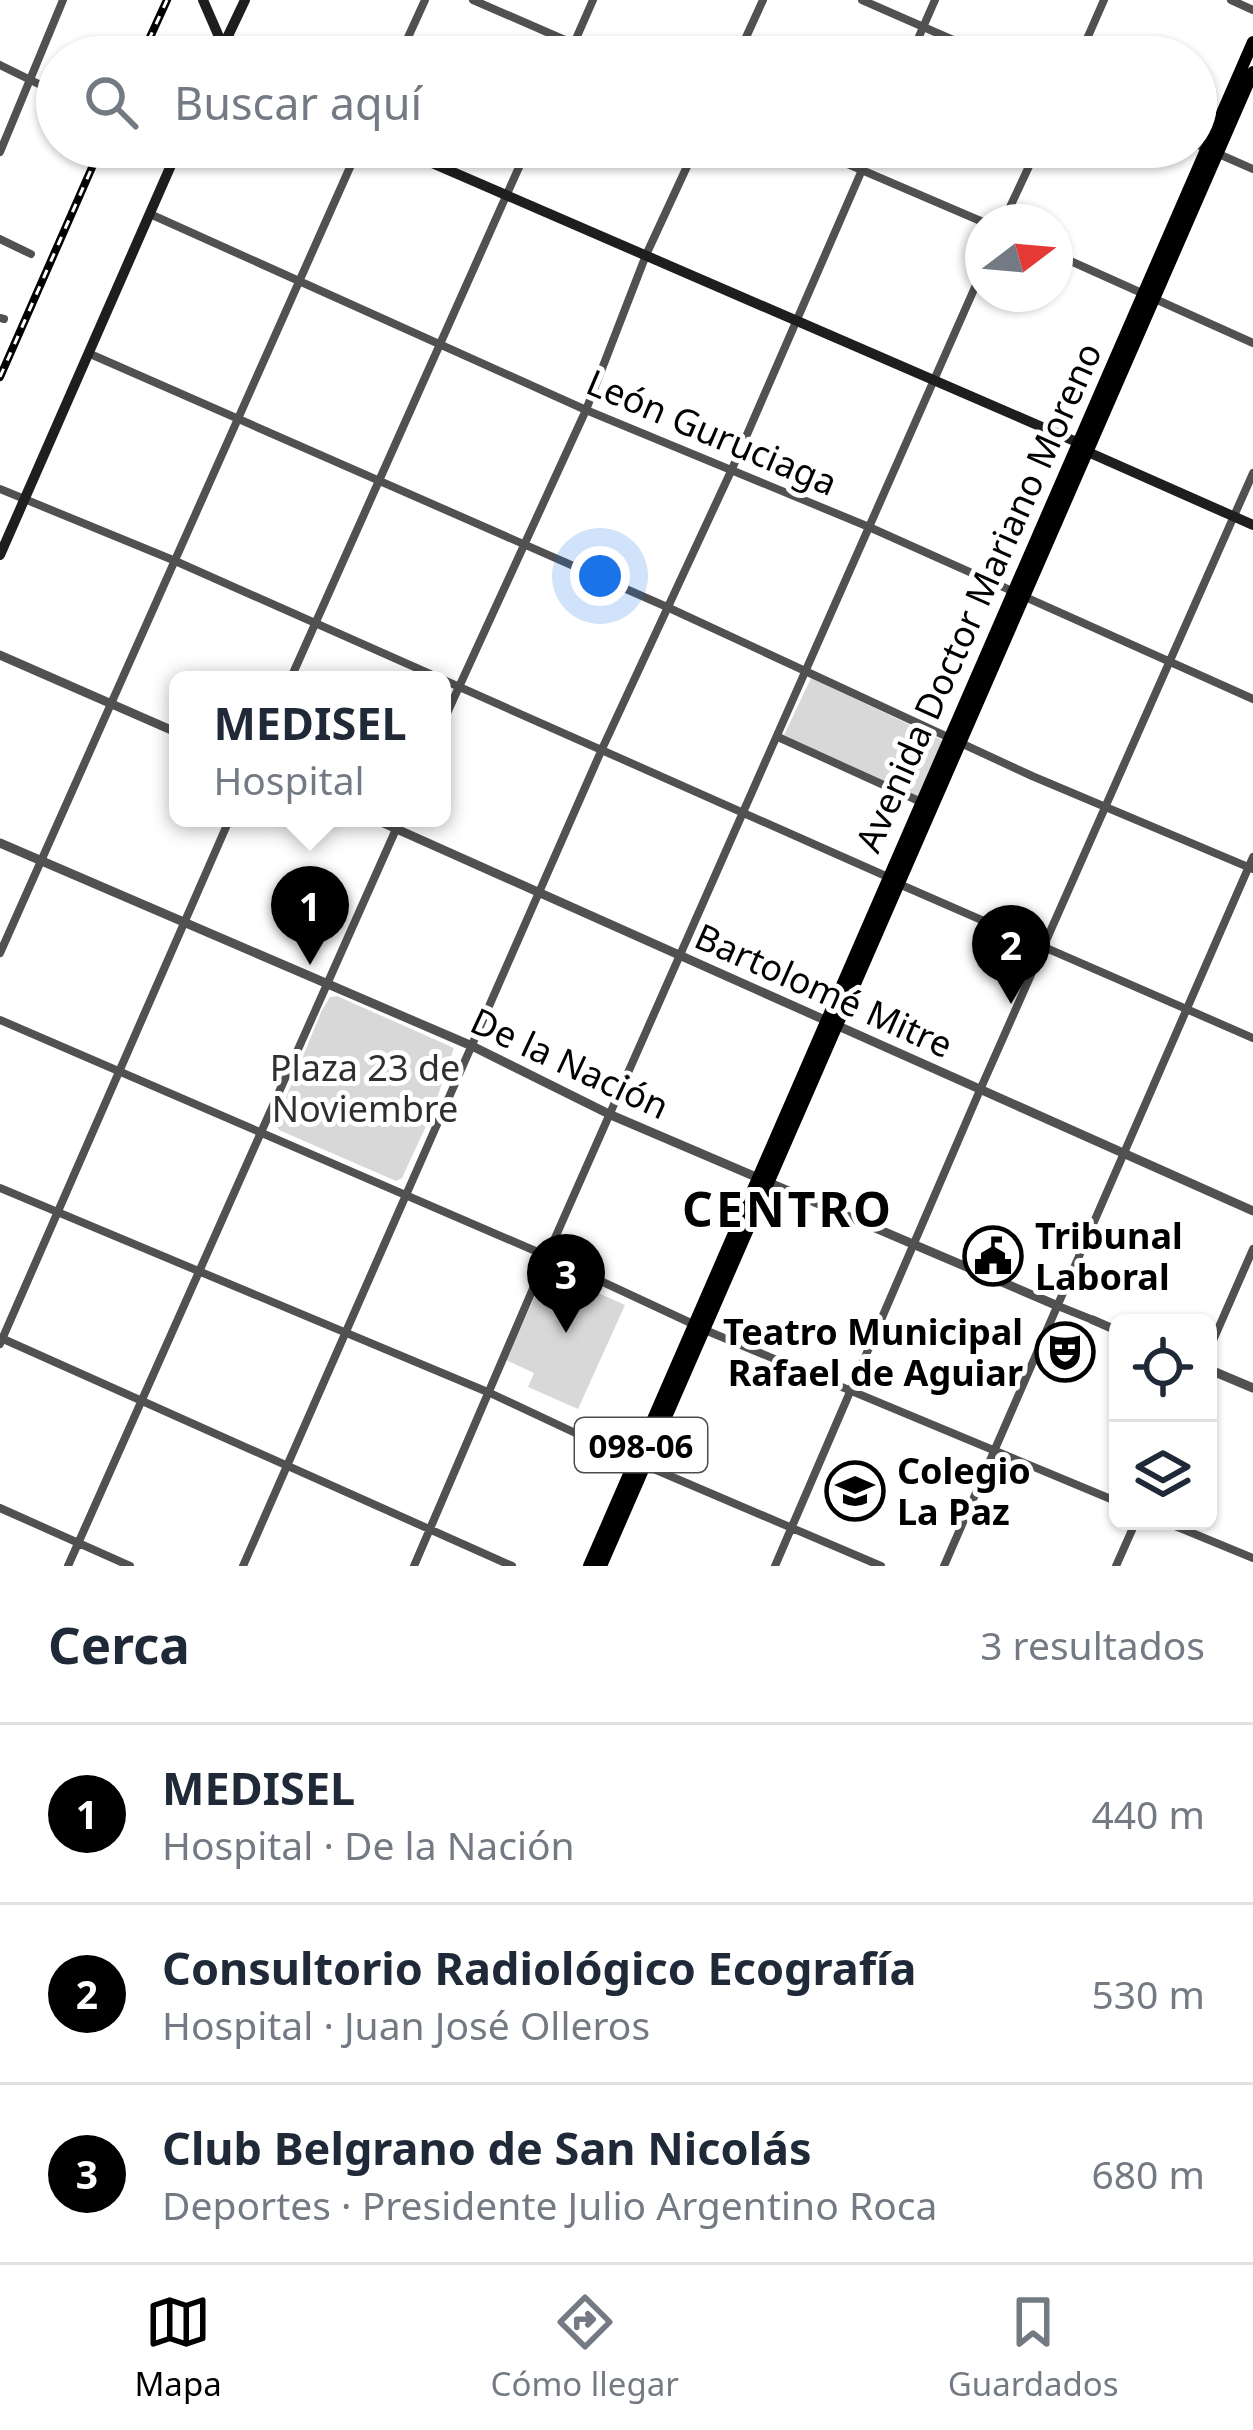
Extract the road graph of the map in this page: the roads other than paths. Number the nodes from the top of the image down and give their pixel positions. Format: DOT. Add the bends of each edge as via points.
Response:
graph roads {
  1 [pos="63,0"];
  2 [pos="202,0"];
  3 [pos="425,0"];
  4 [pos="473,0"];
  5 [pos="593,0"];
  6 [pos="763,0"];
  7 [pos="862,0"];
  8 [pos="935,0"];
  9 [pos="1105,0"];
  10 [pos="1231,0"];
  11 [pos="242,1"];
  12 [pos="1253,10"];
  13 [pos="922,27"];
  14 [pos="48,36"];
  15 [pos="214,36"];
  16 [pos="227,36"];
  17 [pos="409,36"];
  18 [pos="556,36"];
  19 [pos="577,36"];
  20 [pos="747,36"];
  21 [pos="918,36"];
  22 [pos="943,36"];
  23 [pos="1089,36"];
  24 [pos="1253,42"];
  25 [pos="0,65"];
  26 [pos="36,65"];
  27 [pos="1253,72"];
  28 [pos="30,80"];
  29 [pos="36,83"];
  30 [pos="1217,127"];
  31 [pos="1217,133"];
  32 [pos="0,152"];
  33 [pos="1217,152"];
  34 [pos="170,168"];
  35 [pos="348,168"];
  36 [pos="441,168"];
  37 [pos="519,168"];
  38 [pos="686,168"];
  39 [pos="855,168"];
  40 [pos="863,168"];
  41 [pos="1028,168"];
  42 [pos="1200,168"];
  43 [pos="1253,169"];
  44 [pos="862,171"];
  45 [pos="506,197"];
  46 [pos="1012,204"];
  47 [pos="150,214"];
  48 [pos="965,214"];
  49 [pos="0,239"];
  50 [pos="32,254"];
  51 [pos="646,255"];
  52 [pos="1073,262"];
  53 [pos="297,278"];
  54 [pos="1150,296"];
  55 [pos="965,310"];
  56 [pos="796,320"];
  57 [pos="1253,343"];
  58 [pos="443,345"];
  59 [pos="88,353"];
  60 [pos="934,381"];
  61 [pos="586,410"];
  62 [pos="235,419"];
  63 [pos="1083,448"];
  64 [pos="732,469"];
  65 [pos="1253,473"];
  66 [pos="377,480"];
  67 [pos="0,489"];
  68 [pos="24,499"];
  69 [pos="1233,517"];
  70 [pos="1253,525"];
  71 [pos="869,527"];
  72 [pos="524,544"];
  73 [pos="0,555"];
  74 [pos="173,560"];
  75 [pos="1019,593"];
  76 [pos="667,607"];
  77 [pos="315,622"];
  78 [pos="0,655"];
  79 [pos="1169,661"];
  80 [pos="294,671"];
  81 [pos="425,671"];
  82 [pos="807,671"];
  83 [pos="451,682"];
  84 [pos="459,686"];
  85 [pos="1253,700"];
  86 [pos="110,704"];
  87 [pos="451,704"];
  88 [pos="169,729"];
  89 [pos="778,737"];
  90 [pos="955,741"];
  91 [pos="602,749"];
  92 [pos="921,802"];
  93 [pos="1104,808"];
  94 [pos="744,812"];
  95 [pos="226,827"];
  96 [pos="396,827"];
  97 [pos="406,827"];
  98 [pos="0,843"];
  99 [pos="1253,857"];
  100 [pos="42,860"];
  101 [pos="1251,868"];
  102 [pos="893,880"];
  103 [pos="539,892"];
  104 [pos="185,922"];
  105 [pos="1043,946"];
  106 [pos="0,952"];
  107 [pos="679,954"];
  108 [pos="328,984"];
  109 [pos="1189,1009"];
  110 [pos="0,1020"];
  111 [pos="832,1024"];
  112 [pos="1253,1038"];
  113 [pos="472,1046"];
  114 [pos="118,1072"];
  115 [pos="980,1090"];
  116 [pos="611,1114"];
  117 [pos="262,1134"];
  118 [pos="1126,1153"];
  119 [pos="763,1179"];
  120 [pos="0,1188"];
  121 [pos="407,1197"];
  122 [pos="1253,1211"];
  123 [pos="60,1213"];
  124 [pos="916,1245"];
  125 [pos="1253,1249"];
  126 [pos="547,1256"];
  127 [pos="202,1271"];
  128 [pos="1058,1306"];
  129 [pos="1093,1320"];
  130 [pos="698,1327"];
  131 [pos="1109,1327"];
  132 [pos="1217,1331"];
  133 [pos="347,1332"];
  134 [pos="1,1340"];
  135 [pos="1217,1373"];
  136 [pos="1253,1388"];
  137 [pos="851,1392"];
  138 [pos="490,1393"];
  139 [pos="144,1400"];
  140 [pos="997,1450"];
  141 [pos="640,1463"];
  142 [pos="289,1466"];
  143 [pos="1109,1498"];
  144 [pos="0,1508"];
  145 [pos="792,1527"];
  146 [pos="430,1528"];
  147 [pos="1132,1530"];
  148 [pos="1185,1530"];
  149 [pos="78,1542"];
  150 [pos="1253,1558"];
  151 [pos="68,1566"];
  152 [pos="130,1566"];
  153 [pos="243,1566"];
  154 [pos="414,1566"];
  155 [pos="512,1566"];
  156 [pos="589,1566"];
  157 [pos="601,1566"];
  158 [pos="775,1566"];
  159 [pos="881,1566"];
  160 [pos="944,1566"];
  161 [pos="1116,1566"];
  1 -- 14 [label="street"];
  2 -- 15 [label="main road"];
  3 -- 17 [label="street"];
  4 -- 18 [label="street"];
  5 -- 19 [label="street"];
  6 -- 20 [label="street"];
  7 -- 13 [label="street"];
  8 -- 13 [label="street"];
  9 -- 23 [label="street"];
  10 -- 12 [label="street"];
  11 -- 16 [label="main road"];
  13 -- 21 [label="street"];
  13 -- 22 [label="street"];
  24 -- 30 [label="main road, Avenida Doctor Mariano Moreno / 098-06"];
  25 -- 28 [label="street"];
  26 -- 28 [label="street"];
  27 -- 31 [label="main road, Avenida Doctor Mariano Moreno / 098-06"];
  28 -- 29 [label="street"];
  28 -- 32 [label="street"];
  33 -- 43 [label="street"];
  34 -- 47 [label="main road"];
  35 -- 53 [label="street"];
  36 -- 45 [label="main road"];
  37 -- 45 [label="street"];
  38 -- 51 [label="street"];
  39 -- 44 [label="street"];
  40 -- 44 [label="street"];
  41 -- 46 [label="street"];
  42 -- 54 [label="main road, Avenida Doctor Mariano Moreno / 098-06"];
  44 -- 48 [label="street"];
  44 -- 56 [label="street"];
  45 -- 51 [label="main road"];
  45 -- 58 [label="street"];
  47 -- 53 [label="street, León Guruciaga"];
  47 -- 59 [label="main road"];
  49 -- 50 [label="street"];
  51 -- 56 [label="main road"];
  51 -- 61 [label="street"];
  52 -- 54 [label="street"];
  53 -- 58 [label="street, León Guruciaga"];
  53 -- 62 [label="street"];
  54 -- 57 [label="street"];
  54 -- 63 [label="main road, Avenida Doctor Mariano Moreno / 098-06"];
  55 -- 60 [label="street"];
  56 -- 60 [label="main road"];
  56 -- 64 [label="street"];
  58 -- 61 [label="street, León Guruciaga"];
  58 -- 66 [label="street"];
  59 -- 62 [label="street"];
  59 -- 68 [label="main road"];
  60 -- 63 [label="main road"];
  60 -- 71 [label="street"];
  61 -- 64 [label="street, León Guruciaga"];
  61 -- 72 [label="street"];
  62 -- 66 [label="street"];
  62 -- 74 [label="street"];
  63 -- 69 [label="main road"];
  63 -- 75 [label="main road, Avenida Doctor Mariano Moreno / 098-06"];
  64 -- 71 [label="street, León Guruciaga"];
  64 -- 76 [label="street"];
  65 -- 69 [label="street"];
  66 -- 72 [label="street"];
  66 -- 77 [label="street"];
  67 -- 68 [label="street"];
  68 -- 73 [label="main road"];
  68 -- 74 [label="street"];
  69 -- 70 [label="main road"];
  69 -- 79 [label="street"];
  71 -- 75 [label="street, León Guruciaga"];
  71 -- 82 [label="street"];
  72 -- 76 [label="street"];
  72 -- 84 [label="street"];
  74 -- 77 [label="street"];
  74 -- 86 [label="street"];
  75 -- 79 [label="street, León Guruciaga"];
  75 -- 90 [label="main road, Avenida Doctor Mariano Moreno / 098-06"];
  76 -- 82 [label="street"];
  76 -- 91 [label="street"];
  77 -- 80 [label="street"];
  77 -- 81 [label="street"];
  78 -- 86 [label="street"];
  79 -- 85 [label="street, León Guruciaga"];
  79 -- 93 [label="street"];
  82 -- 89 [label="street"];
  82 -- 90 [label="street"];
  83 -- 84 [label="street"];
  84 -- 87 [label="street"];
  84 -- 91 [label="street"];
  86 -- 88 [label="street"];
  86 -- 100 [label="street"];
  89 -- 92 [label="street"];
  89 -- 94 [label="street"];
  90 -- 92 [label="main road, Avenida Doctor Mariano Moreno / 098-06"];
  90 -- 93 [label="street"];
  90 -- 102 [label="main road, Avenida Doctor Mariano Moreno / 098-06"];
  91 -- 94 [label="street"];
  91 -- 103 [label="street"];
  92 -- 102 [label="main road, Avenida Doctor Mariano Moreno / 098-06"];
  93 -- 101 [label="street"];
  93 -- 105 [label="street"];
  94 -- 102 [label="street"];
  94 -- 107 [label="street"];
  95 -- 104 [label="street"];
  96 -- 108 [label="street"];
  97 -- 103 [label="street, Bartolomé Mitre"];
  98 -- 100 [label="street, De la Nación"];
  99 -- 101 [label="street"];
  100 -- 104 [label="street, De la Nación"];
  100 -- 106 [label="street"];
  101 -- 109 [label="street"];
  102 -- 105 [label="street"];
  102 -- 111 [label="main road, Avenida Doctor Mariano Moreno / 098-06"];
  103 -- 107 [label="street, Bartolomé Mitre"];
  103 -- 113 [label="street"];
  104 -- 108 [label="street, De la Nación"];
  104 -- 114 [label="street"];
  105 -- 109 [label="street"];
  105 -- 115 [label="street"];
  107 -- 111 [label="street, Bartolomé Mitre"];
  107 -- 116 [label="street"];
  108 -- 113 [label="street, De la Nación"];
  108 -- 117 [label="street"];
  109 -- 112 [label="street"];
  109 -- 118 [label="street"];
  110 -- 114 [label="street"];
  111 -- 115 [label="street, Bartolomé Mitre"];
  111 -- 119 [label="main road, Avenida Doctor Mariano Moreno / 098-06"];
  113 -- 116 [label="street, De la Nación"];
  113 -- 121 [label="street"];
  114 -- 117 [label="street"];
  114 -- 123 [label="street"];
  115 -- 118 [label="street, Bartolomé Mitre"];
  115 -- 124 [label="street"];
  116 -- 119 [label="street, De la Nación"];
  116 -- 126 [label="street"];
  117 -- 121 [label="street"];
  117 -- 127 [label="street"];
  118 -- 122 [label="street, Bartolomé Mitre"];
  118 -- 128 [label="street"];
  119 -- 124 [label="street, De la Nación"];
  119 -- 130 [label="main road, 098-06"];
  120 -- 123 [label="street"];
  121 -- 126 [label="street"];
  121 -- 133 [label="street"];
  123 -- 127 [label="street"];
  123 -- 134 [label="street"];
  124 -- 128 [label="street, De la Nación"];
  124 -- 137 [label="street"];
  125 -- 132 [label="street"];
  126 -- 130 [label="street"];
  126 -- 138 [label="street"];
  127 -- 133 [label="street"];
  127 -- 139 [label="street"];
  128 -- 129 [label="street, De la Nación"];
  128 -- 140 [label="street"];
  129 -- 131 [label="street, De la Nación"];
  130 -- 137 [label="street"];
  130 -- 141 [label="main road, 098-06"];
  133 -- 138 [label="street"];
  133 -- 142 [label="street"];
  134 -- 139 [label="street"];
  135 -- 136 [label="street"];
  137 -- 140 [label="street"];
  137 -- 145 [label="street"];
  138 -- 141 [label="street"];
  138 -- 146 [label="street"];
  139 -- 142 [label="street"];
  139 -- 149 [label="street"];
  140 -- 143 [label="street"];
  140 -- 160 [label="street"];
  141 -- 145 [label="street"];
  141 -- 156 [label="main road, 098-06"];
  141 -- 157 [label="main road, 098-06"];
  142 -- 146 [label="street"];
  142 -- 153 [label="street"];
  144 -- 149 [label="street"];
  145 -- 158 [label="street"];
  145 -- 159 [label="street"];
  146 -- 154 [label="street"];
  146 -- 155 [label="street"];
  147 -- 161 [label="street"];
  148 -- 150 [label="street"];
  149 -- 151 [label="street"];
  149 -- 152 [label="street"];
}
